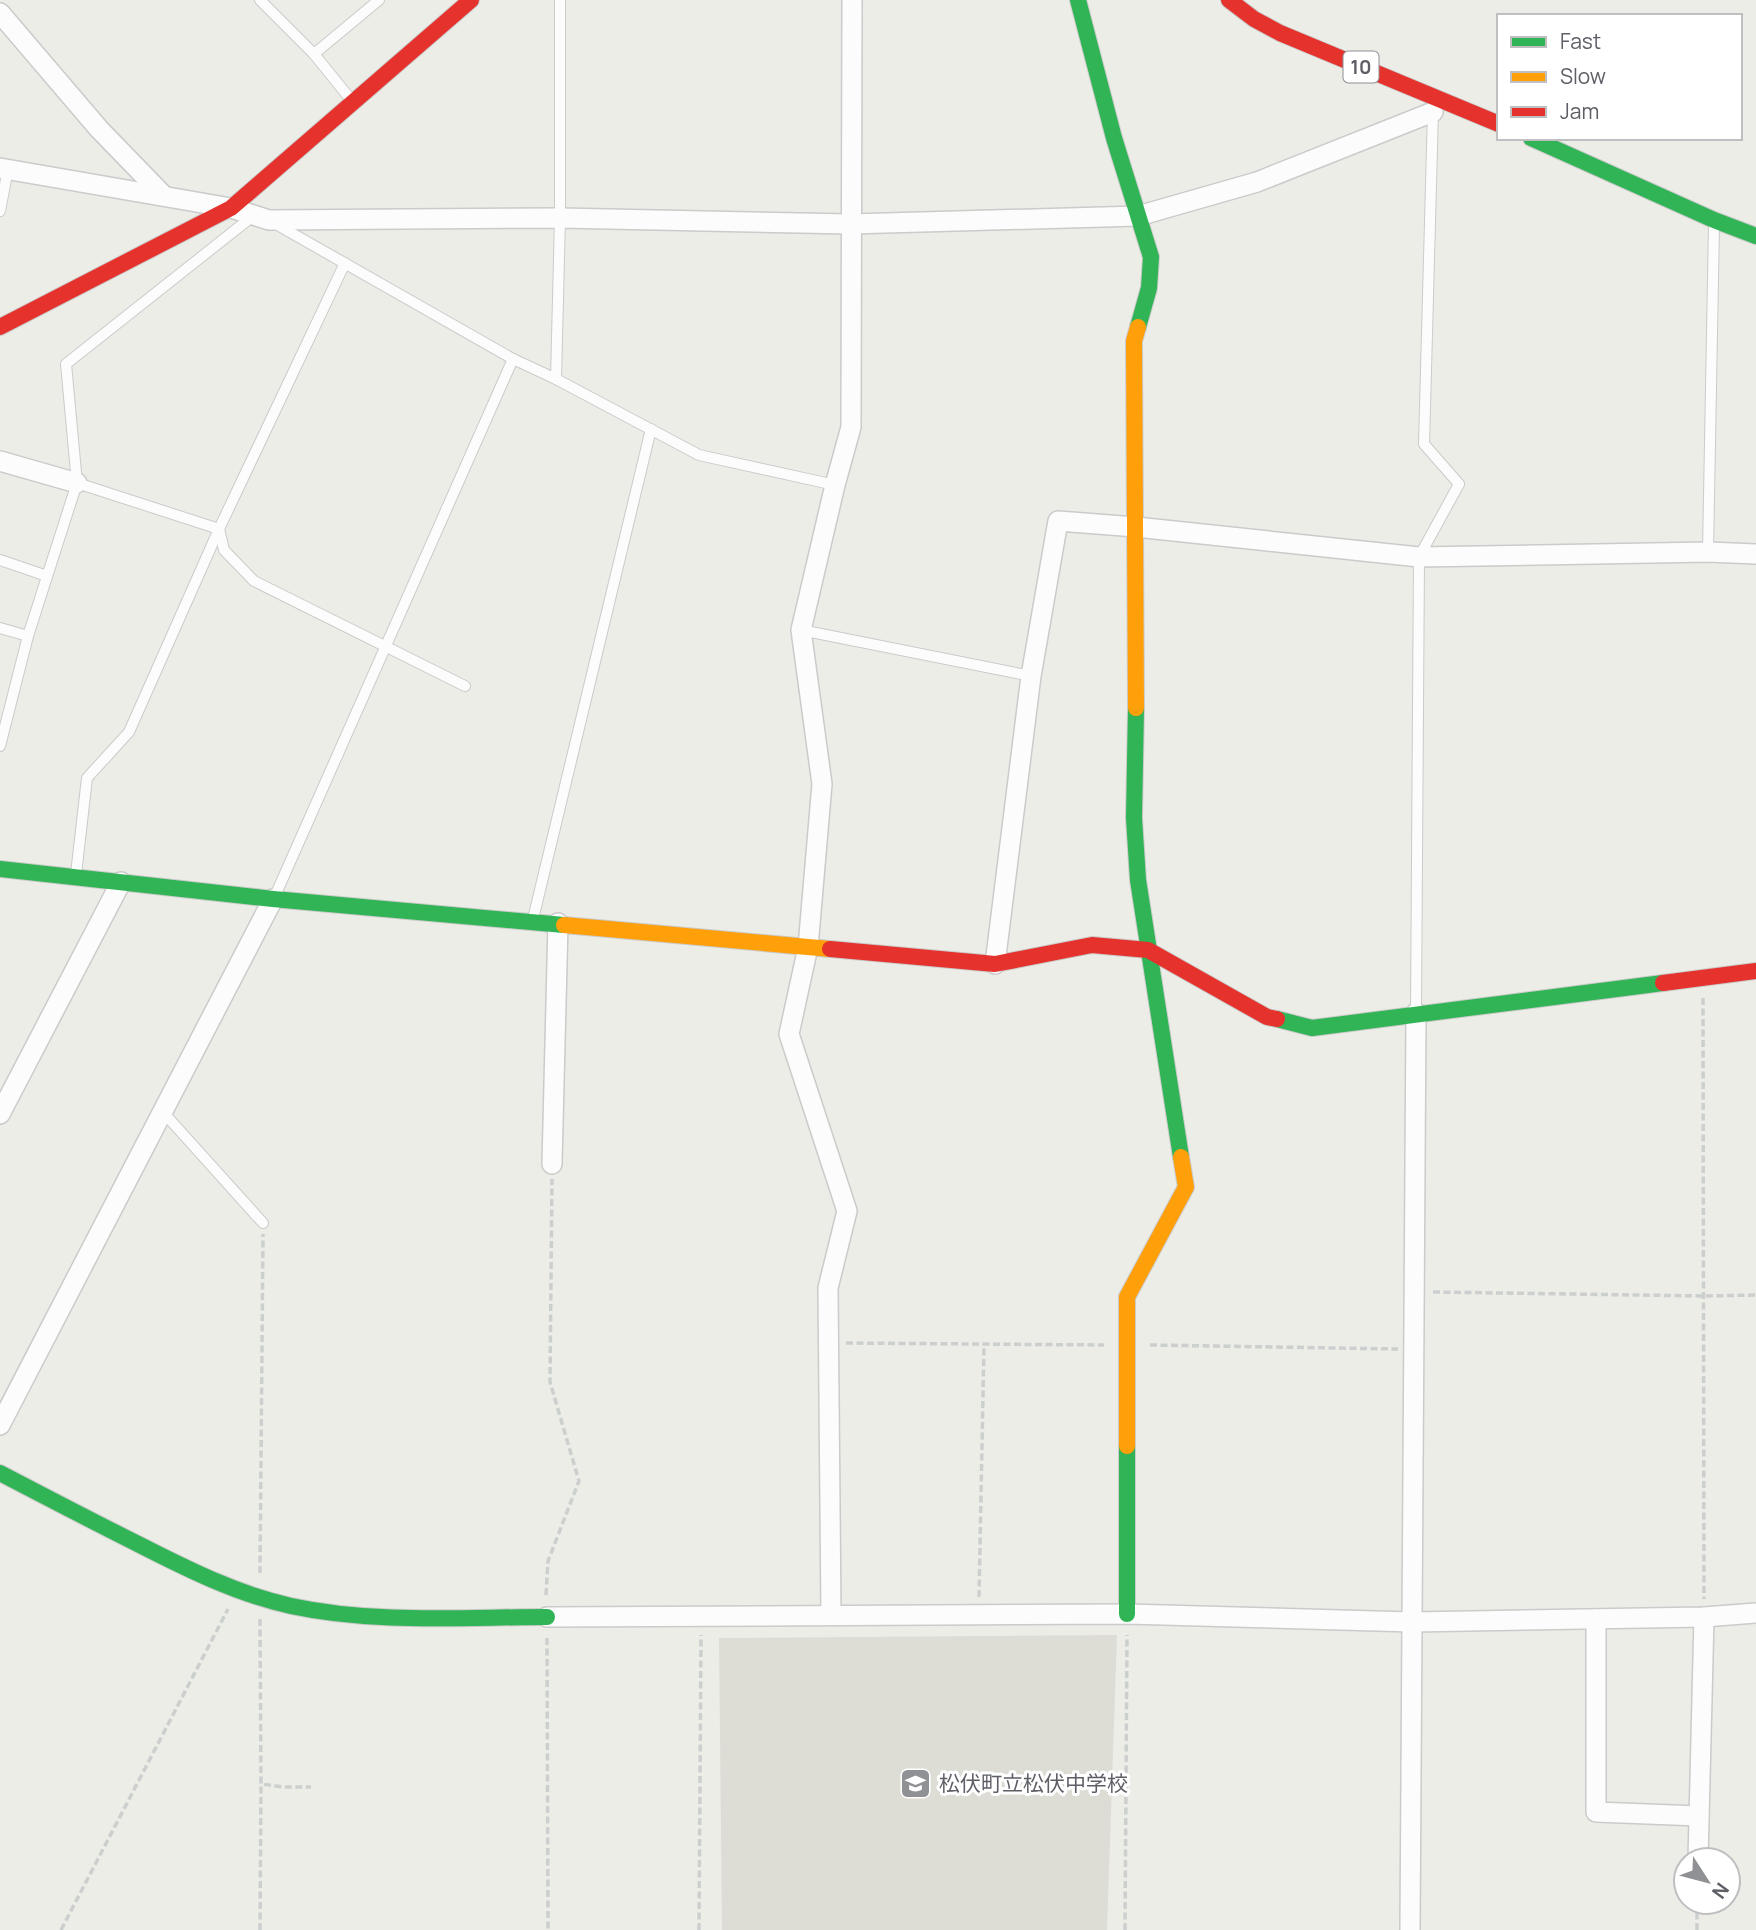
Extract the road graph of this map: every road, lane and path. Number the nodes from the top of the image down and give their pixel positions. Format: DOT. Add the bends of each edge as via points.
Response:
graph roads {
  1 [pos="260,0"];
  2 [pos="379,0"];
  3 [pos="560,0"];
  4 [pos="852,0"];
  5 [pos="1078,0"];
  6 [pos="1229,0"];
  7 [pos="468,1"];
  8 [pos="0,13"];
  9 [pos="314,54"];
  10 [pos="352,101"];
  11 [pos="1433,104"];
  12 [pos="1497,123"];
  13 [pos="1535,140"];
  14 [pos="4,168"];
  15 [pos="163,195"];
  16 [pos="231,208"];
  17 [pos="0,211"];
  18 [pos="1138,216"];
  19 [pos="261,218"];
  20 [pos="560,218"];
  21 [pos="1714,220"];
  22 [pos="850,224"];
  23 [pos="1756,236"];
  24 [pos="345,263"];
  25 [pos="0,327"];
  26 [pos="513,359"];
  27 [pos="556,379"];
  28 [pos="651,429"];
  29 [pos="0,461"];
  30 [pos="77,483"];
  31 [pos="835,485"];
  32 [pos="1136,527"];
  33 [pos="219,529"];
  34 [pos="1708,552"];
  35 [pos="1756,554"];
  36 [pos="1419,557"];
  37 [pos="0,560"];
  38 [pos="47,576"];
  39 [pos="0,628"];
  40 [pos="801,630"];
  41 [pos="28,636"];
  42 [pos="386,646"];
  43 [pos="1031,676"];
  44 [pos="465,686"];
  45 [pos="2,731"];
  46 [pos="0,746"];
  47 [pos="0,869"];
  48 [pos="75,877"];
  49 [pos="121,882"];
  50 [pos="273,899"];
  51 [pos="532,921"];
  52 [pos="558,923"];
  53 [pos="808,947"];
  54 [pos="1148,950"];
  55 [pos="995,964"];
  56 [pos="1756,971"];
  57 [pos="1703,978"];
  58 [pos="1416,1013"];
  59 [pos="163,1112"];
  60 [pos="0,1114"];
  61 [pos="552,1164"];
  62 [pos="263,1223"];
  63 [pos="1414,1292"];
  64 [pos="1756,1295"];
  65 [pos="1704,1296"];
  66 [pos="984,1344"];
  67 [pos="0,1425"];
  68 [pos="0,1473"];
  69 [pos="237,1590"];
  70 [pos="260,1598"];
  71 [pos="1756,1613"];
  72 [pos="1127,1614"];
  73 [pos="831,1615"];
  74 [pos="979,1615"];
  75 [pos="547,1616"];
  76 [pos="702,1616"];
  77 [pos="1704,1616"];
  78 [pos="1596,1619"];
  79 [pos="1412,1622"];
  80 [pos="261,1784"];
  81 [pos="311,1787"];
  82 [pos="1699,1816"];
  83 [pos="1698,1846"];
  84 [pos="61,1930"];
  85 [pos="260,1930"];
  86 [pos="548,1930"];
  87 [pos="699,1930"];
  88 [pos="1125,1930"];
  89 [pos="1410,1930"];
  1 -- 9 [label="lane"];
  2 -- 9 [label="lane"];
  3 -- 20 [label="lane"];
  4 -- 22 [label="street"];
  5 -- 18 [label="street"];
  6 -- 11 [label="street, 10" via="1280,33"];
  7 -- 10 [label="street"];
  8 -- 15 [label="street" via="99,129"];
  9 -- 10 [label="lane"];
  10 -- 16 [label="street"];
  11 -- 12 [label="street, 10"];
  11 -- 18 [label="street" via="1257,181"];
  11 -- 36 [label="lane" via="1424,444 1459,484"];
  13 -- 21 [label="street"];
  14 -- 15 [label="street"];
  14 -- 17 [label="lane"];
  15 -- 16 [label="street"];
  16 -- 19 [label="street"];
  16 -- 25 [label="street"];
  18 -- 22 [label="street"];
  18 -- 32 [label="street" via="1151,257 1149,288 1134,341"];
  19 -- 20 [label="street"];
  19 -- 24 [label="lane"];
  19 -- 30 [label="lane" via="66,364"];
  20 -- 22 [label="street"];
  20 -- 27 [label="lane"];
  21 -- 23 [label="street"];
  21 -- 34 [label="lane"];
  22 -- 31 [label="street" via="851,427"];
  24 -- 26 [label="lane"];
  24 -- 33 [label="lane"];
  26 -- 27 [label="lane"];
  26 -- 42 [label="lane"];
  27 -- 28 [label="lane"];
  28 -- 31 [label="lane" via="699,455"];
  28 -- 51 [label="lane"];
  29 -- 30 [label="street"];
  30 -- 33 [label="lane"];
  30 -- 38 [label="lane"];
  31 -- 40 [label="street"];
  32 -- 36 [label="street"];
  32 -- 43 [label="street" via="1058,521"];
  32 -- 54 [label="street" via="1134,818"];
  33 -- 42 [label="lane" via="224,550 254,581"];
  33 -- 48 [label="lane" via="129,732 87,778"];
  34 -- 35 [label="street"];
  34 -- 36 [label="street"];
  36 -- 58 [label="lane"];
  37 -- 38 [label="lane"];
  38 -- 41 [label="lane"];
  39 -- 41 [label="lane"];
  40 -- 43 [label="lane"];
  40 -- 53 [label="street" via="822,784"];
  41 -- 45 [label="lane"];
  42 -- 44 [label="lane"];
  42 -- 50 [label="lane"];
  43 -- 55 [label="street"];
  45 -- 46 [label="lane"];
  47 -- 48 [label="street"];
  48 -- 49 [label="street"];
  49 -- 50 [label="street"];
  49 -- 60 [label="street"];
  50 -- 51 [label="street"];
  50 -- 59 [label="street"];
  51 -- 52 [label="street"];
  52 -- 53 [label="street"];
  52 -- 61 [label="street"];
  53 -- 55 [label="street"];
  53 -- 73 [label="street" via="789,1034 847,1211 828,1288"];
  54 -- 55 [label="street" via="1092,945"];
  54 -- 58 [label="street" via="1267,1017 1312,1028"];
  54 -- 72 [label="street" via="1186,1186 1127,1297"];
  56 -- 57 [label="street"];
  57 -- 58 [label="street"];
  57 -- 65 [label="path"];
  58 -- 63 [label="street"];
  59 -- 62 [label="lane"];
  59 -- 67 [label="street"];
  61 -- 75 [label="path" via="550,1382 579,1481 548,1561"];
  62 -- 70 [label="path"];
  63 -- 65 [label="path"];
  63 -- 79 [label="street"];
  64 -- 65 [label="path"];
  65 -- 77 [label="path"];
  66 -- 74 [label="path"];
  68 -- 69 [label="street"];
  69 -- 70 [label="street"];
  69 -- 84 [label="path"];
  70 -- 75 [label="street" via="364,1615"];
  70 -- 80 [label="path"];
  71 -- 77 [label="street"];
  72 -- 74 [label="street"];
  72 -- 79 [label="street"];
  72 -- 88 [label="path"];
  73 -- 74 [label="street"];
  73 -- 76 [label="street"];
  75 -- 76 [label="street"];
  75 -- 86 [label="path"];
  76 -- 87 [label="path"];
  77 -- 78 [label="street"];
  77 -- 82 [label="street"];
  78 -- 79 [label="street"];
  78 -- 82 [label="street" via="1596,1812"];
  79 -- 89 [label="street"];
  80 -- 81 [label="path"];
  80 -- 85 [label="path"];
  82 -- 83 [label="street"];
}
